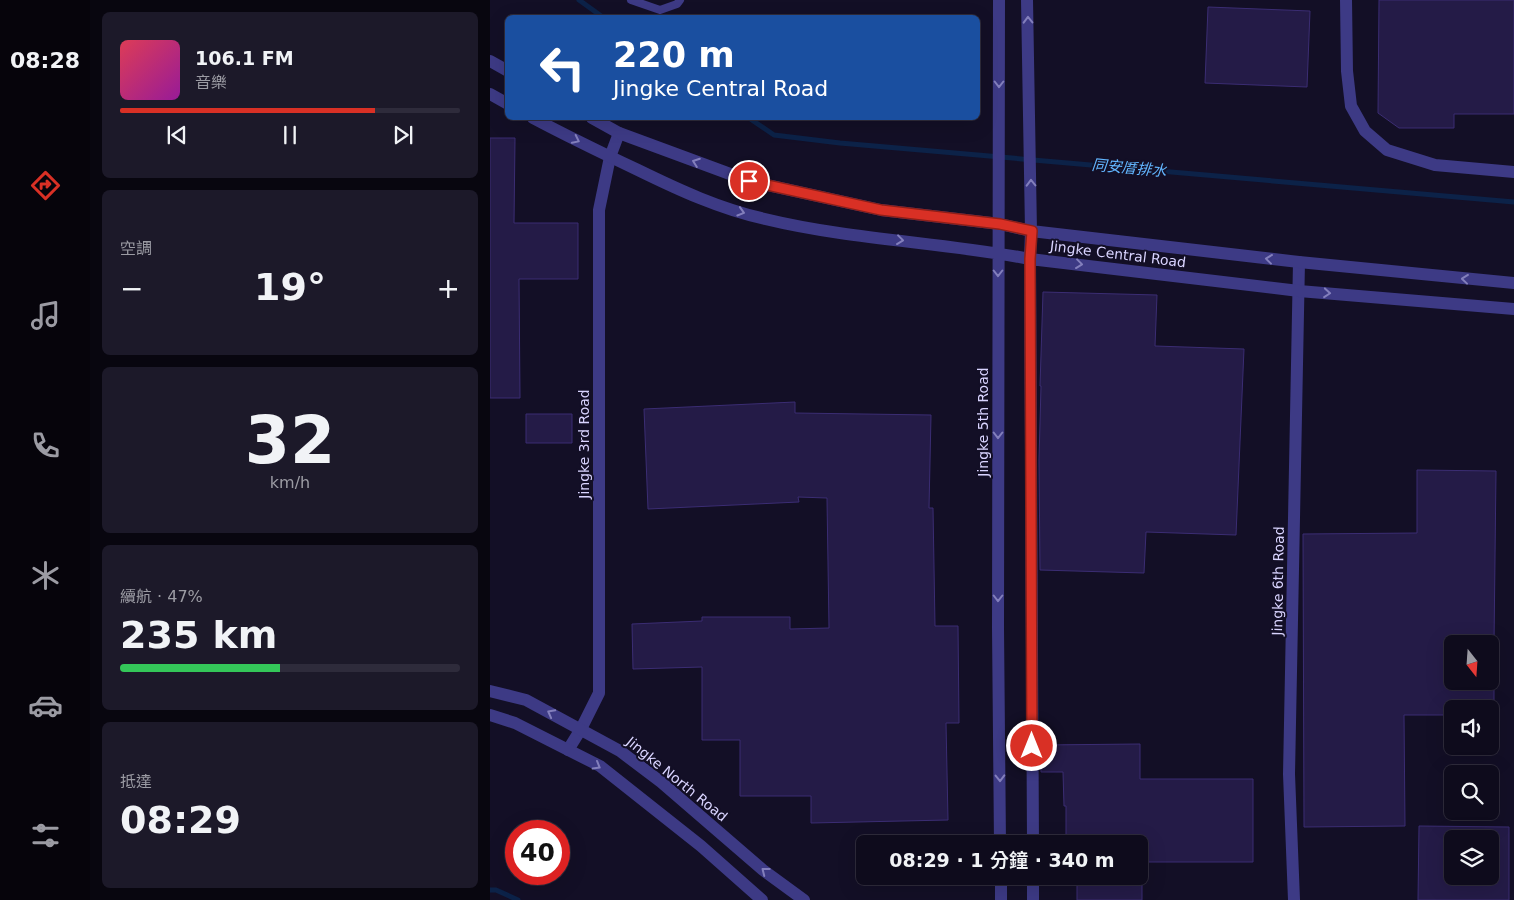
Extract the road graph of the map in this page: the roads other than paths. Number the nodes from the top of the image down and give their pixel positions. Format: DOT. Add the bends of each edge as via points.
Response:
graph roads {
  1 [pos="631,0"];
  2 [pos="680,0"];
  3 [pos="999,0"];
  4 [pos="1027,0"];
  5 [pos="1346,0"];
  6 [pos="490,61"];
  7 [pos="505,69"];
  8 [pos="490,94"];
  9 [pos="505,102"];
  10 [pos="537,120"];
  11 [pos="596,120"];
  12 [pos="619,133"];
  13 [pos="610,157"];
  14 [pos="1514,172"];
  15 [pos="1000,224"];
  16 [pos="1032,231"];
  17 [pos="998,252"];
  18 [pos="1030,259"];
  19 [pos="1299,262"];
  20 [pos="1514,283"];
  21 [pos="1299,291"];
  22 [pos="1514,309"];
  23 [pos="490,691"];
  24 [pos="490,715"];
  25 [pos="581,729"];
  26 [pos="568,750"];
  27 [pos="1000,835"];
  28 [pos="1033,835"];
  29 [pos="1001,885"];
  30 [pos="1033,885"];
  31 [pos="762,900"];
  32 [pos="804,900"];
  33 [pos="1001,900"];
  34 [pos="1033,900"];
  35 [pos="1294,900"];
  1 -- 2 [label="lane" via="660,10"];
  3 -- 15 [label="street, Jingke 5th Road, one-way"];
  16 -- 4 [label="street, one-way"];
  5 -- 14 [label="street" via="1351,106 1366,131 1387,150 1435,165"];
  6 -- 7 [label="street"];
  8 -- 9 [label="street"];
  10 -- 13 [label="street, Jingke Central Road, one-way"];
  11 -- 12 [label="street, Jingke Central Road"];
  12 -- 13 [label="street, Jingke 3rd Road"];
  15 -- 12 [label="street, Jingke Central Road, one-way" via="881,210 749,181"];
  13 -- 17 [label="street, Jingke Central Road, one-way" via="710,203 764,219 823,230"];
  13 -- 25 [label="street, Jingke 3rd Road" via="599,210 599,693"];
  15 -- 16 [label="street, Jingke Central Road"];
  15 -- 17 [label="street, Jingke 5th Road"];
  16 -- 18 [label="street"];
  19 -- 16 [label="street, Jingke Central Road, one-way"];
  17 -- 18 [label="street, Jingke Central Road"];
  17 -- 27 [label="street, Jingke 5th Road, one-way"];
  18 -- 21 [label="street, Jingke Central Road, one-way"];
  18 -- 28 [label="street"];
  20 -- 19 [label="street, Jingke Central Road, one-way"];
  19 -- 21 [label="street, Jingke 6th Road"];
  21 -- 22 [label="street, Jingke Central Road, one-way"];
  21 -- 35 [label="street, Jingke 6th Road" via="1289,774"];
  25 -- 23 [label="street, Jingke North Road, one-way" via="526,700"];
  24 -- 26 [label="street" via="515,723"];
  25 -- 26 [label="street, Jingke 3rd Road"];
  32 -- 25 [label="street, Jingke North Road, one-way" via="763,870 654,776 620,750"];
  26 -- 31 [label="street, one-way" via="600,766"];
  29 -- 33 [label="street"];
  30 -- 34 [label="street"];
}
